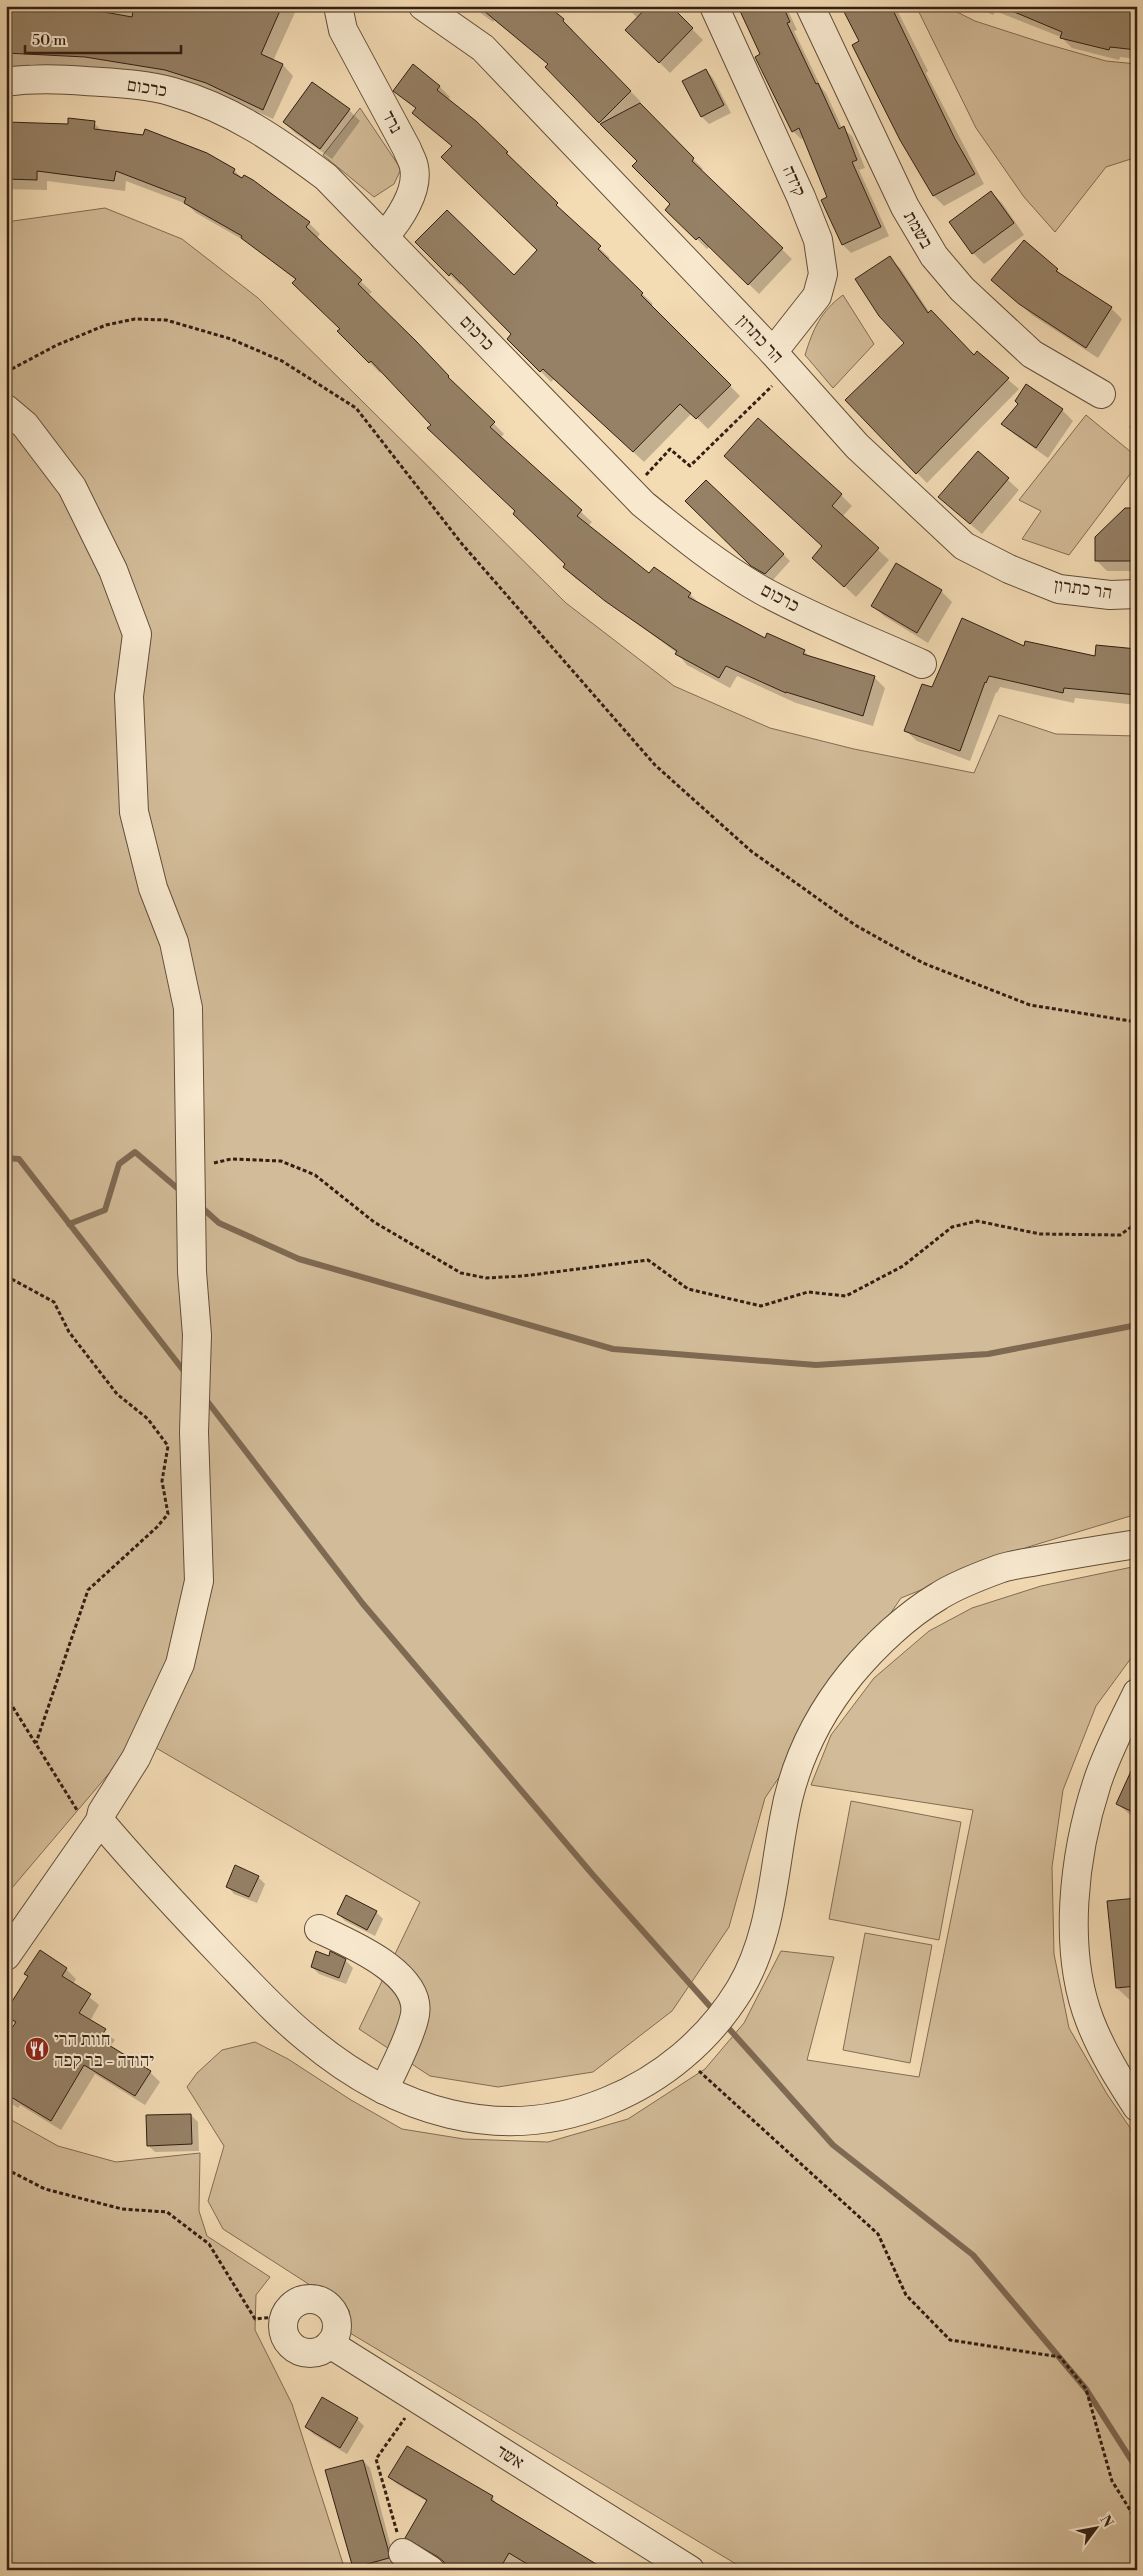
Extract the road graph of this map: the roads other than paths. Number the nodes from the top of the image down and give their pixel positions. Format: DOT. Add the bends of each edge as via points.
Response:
graph roads {
  1 [pos="338,6"];
  2 [pos="424,6"];
  3 [pos="714,6"];
  4 [pos="810,6"];
  5 [pos="6,82"];
  6 [pos="384,237"];
  7 [pos="781,361"];
  8 [pos="1101,394"];
  9 [pos="6,409"];
  10 [pos="1137,594"];
  11 [pos="922,664"];
  12 [pos="1137,1544"];
  13 [pos="1137,1693"];
  14 [pos="100,1821"];
  15 [pos="318,1929"];
  16 [pos="6,1956"];
  17 [pos="384,2090"];
  18 [pos="1137,2107"];
  19 [pos="330,2344"];
  20 [pos="403,2553"];
  21 [pos="430,2570"];
  22 [pos="690,2570"];
  1 -- 6 [label="street, נרד" via="343,30 414,168 408,198 398,220"];
  2 -- 7 [label="street, הר כתרון" via="483,48"];
  3 -- 7 [label="street, קידה" via="818,240 823,274 817,296"];
  4 -- 8 [label="street, בשמת" via="905,207 934,256 962,290 1032,354"];
  5 -- 6 [label="street, כרכום" via="25,79 123,83 173,91 225,111 270,135 326,177"];
  6 -- 11 [label="street, כרכום" via="630,492 687,540 762,590 816,618"];
  7 -- 10 [label="street, הר כתרון" via="857,446 964,546 1059,589 1110,595"];
  9 -- 14 [label="street" via="25,425 72,488 113,570 137,634 129,696 134,812 153,888 174,942 188,1008 192,1272 198,1335 194,1432 198,1581 180,1664 136,1758 102,1812"];
  12 -- 17 [label="street" via="1002,1568 940,1595 900,1625 853,1671 825,1711 800,1757 784,1816 772,1899 761,1945 740,1989 707,2033 670,2068 630,2092 583,2112 524,2122 467,2120 407,2102"];
  13 -- 18 [label="street" via="1094,1791 1084,1828 1073,1927 1078,1973 1089,2019 1106,2058"];
  14 -- 16 [label="street"];
  14 -- 17 [label="street" via="149,1879 307,2039"];
  15 -- 17 [label="street" via="368,1952 404,1981 415,1999 415,2018"];
  19 -- 19 [label="street" via="314,2352 296,2349 285,2335 285,2316 297,2302 305,2299 321,2301 334,2312 335,2337"];
  19 -- 22 [label="street, אשד"];
  20 -- 21 [label="street"];
}
